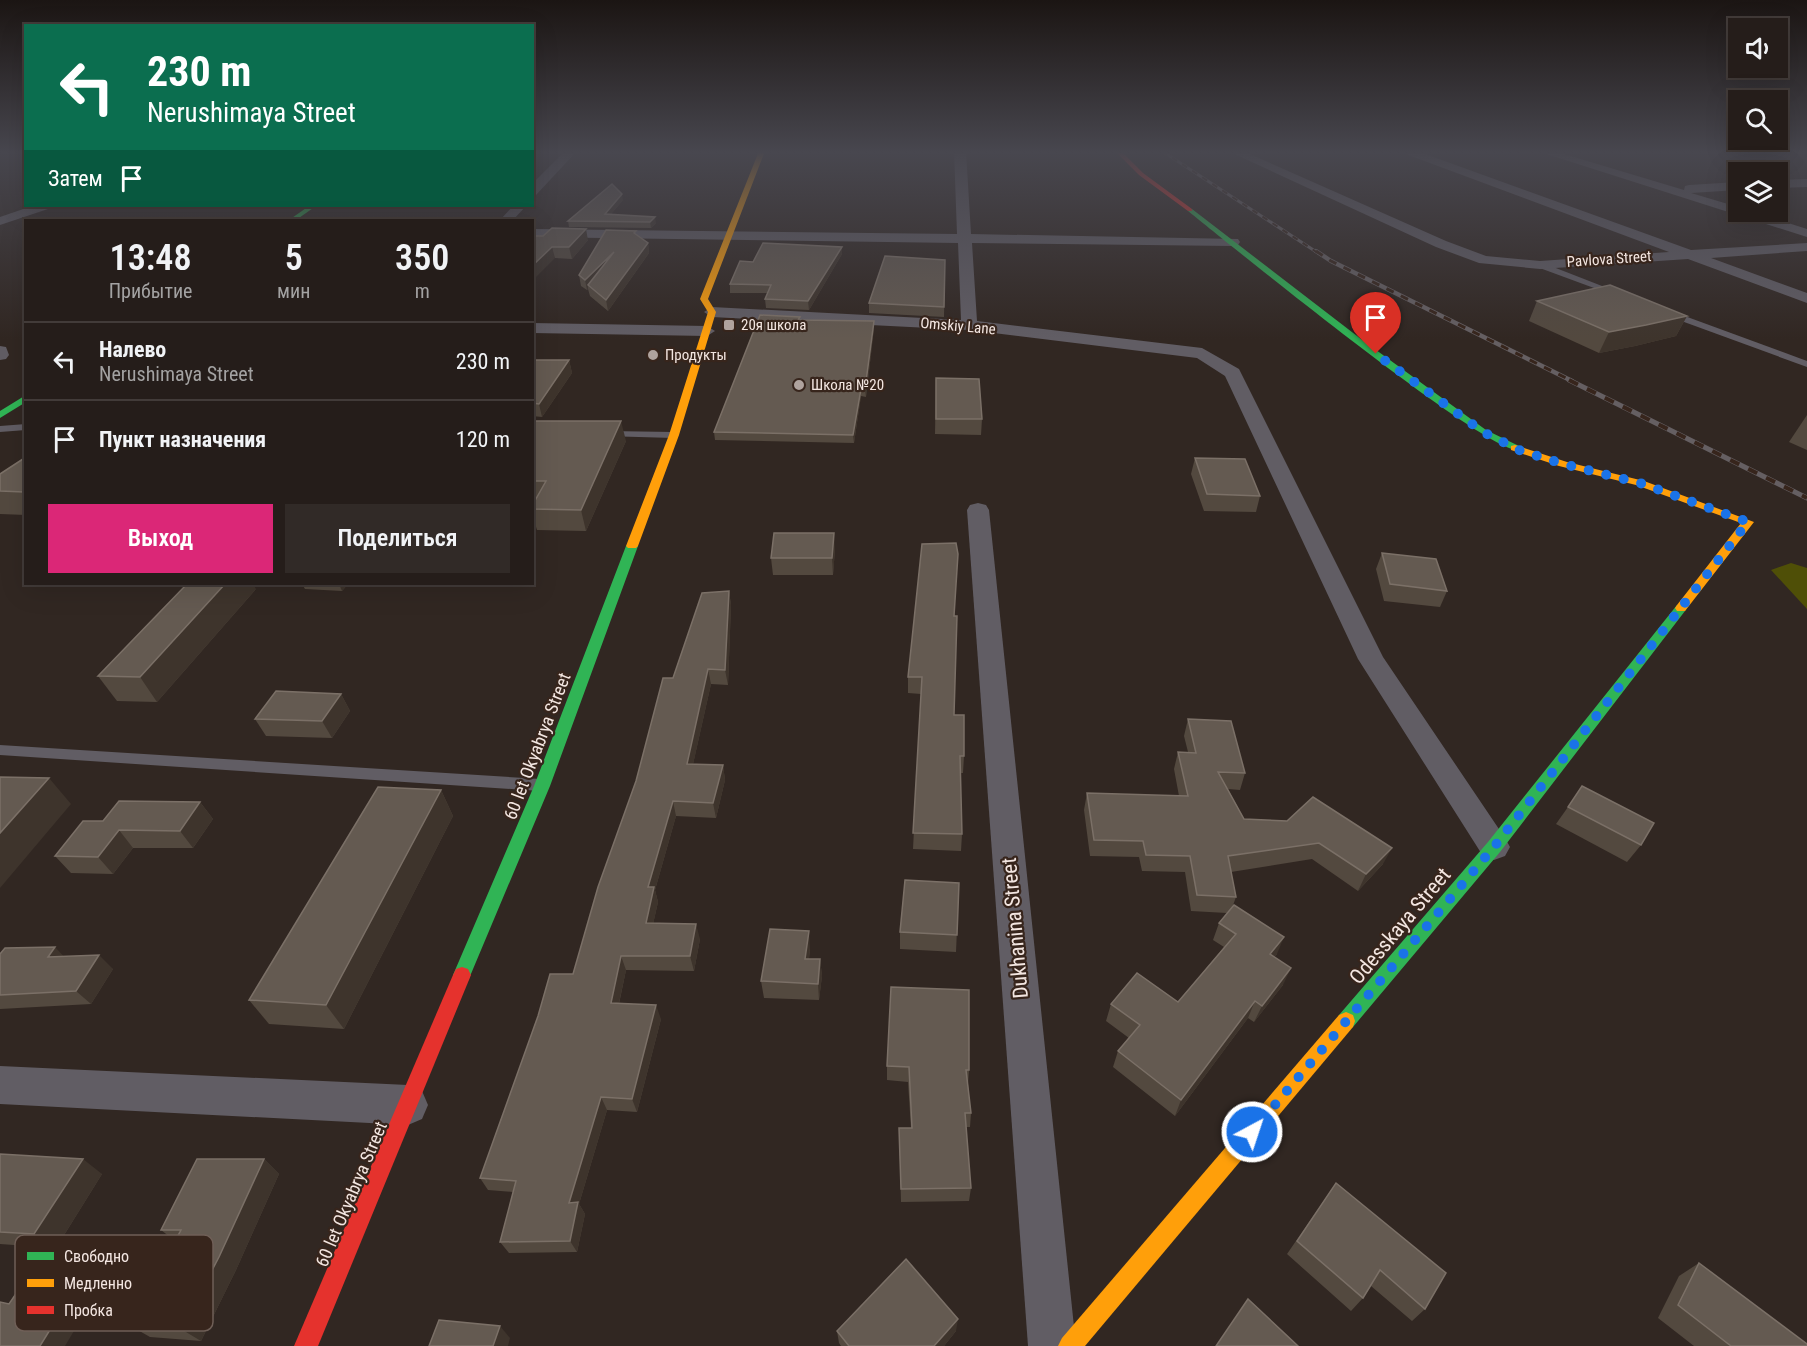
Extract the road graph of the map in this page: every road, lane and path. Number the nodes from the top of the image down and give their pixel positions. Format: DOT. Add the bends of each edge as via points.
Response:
graph roads {
  1 [pos="21,214"];
  2 [pos="737,214"];
  3 [pos="964,214"];
  4 [pos="1195,214"];
  5 [pos="1374,214"];
  6 [pos="1579,214"];
  7 [pos="0,221"];
  8 [pos="1774,222"];
  9 [pos="534,233"];
  10 [pos="1807,233"];
  11 [pos="728,236"];
  12 [pos="966,238"];
  13 [pos="1233,242"];
  14 [pos="1807,247"];
  15 [pos="1687,253"];
  16 [pos="1540,265"];
  17 [pos="1622,296"];
  18 [pos="1807,298"];
  19 [pos="1655,308"];
  20 [pos="712,312"];
  21 [pos="969,325"];
  22 [pos="534,328"];
  23 [pos="707,331"];
  24 [pos="1807,364"];
  25 [pos="24,399"];
  26 [pos="0,415"];
  27 [pos="24,427"];
  28 [pos="0,429"];
  29 [pos="591,433"];
  30 [pos="674,435"];
  31 [pos="978,510"];
  32 [pos="0,750"];
  33 [pos="542,786"];
  34 [pos="1494,847"];
  35 [pos="0,1085"];
  36 [pos="408,1106"];
  37 [pos="306,1346"];
  38 [pos="1052,1346"];
  39 [pos="1071,1346"];
  1 -- 7 [label="street"];
  2 -- 11 [label="street, 60 let Okyabrya Street"];
  3 -- 12 [label="street"];
  4 -- 13 [label="street"];
  5 -- 16 [label="street, Pavlova Street" via="1484,260"];
  6 -- 15 [label="street"];
  8 -- 10 [label="street"];
  9 -- 11 [label="street"];
  11 -- 12 [label="street"];
  11 -- 20 [label="street, 60 let Okyabrya Street" via="704,299"];
  12 -- 13 [label="street"];
  12 -- 21 [label="street"];
  13 -- 34 [label="street, Odesskaya Street" via="1358,341 1483,432 1519,450 1640,483 1748,522"];
  14 -- 15 [label="street, Pavlova Street"];
  15 -- 16 [label="street, Pavlova Street"];
  15 -- 18 [label="street"];
  16 -- 17 [label="lane"];
  19 -- 24 [label="lane"];
  20 -- 21 [label="street, Omskiy Lane"];
  20 -- 23 [label="street, 60 let Okyabrya Street"];
  21 -- 34 [label="street, Omskiy Lane" via="1202,353 1233,373 1371,659"];
  22 -- 23 [label="street"];
  23 -- 30 [label="street, 60 let Okyabrya Street"];
  25 -- 26 [label="street"];
  27 -- 28 [label="lane"];
  29 -- 30 [label="lane"];
  30 -- 33 [label="street, 60 let Okyabrya Street"];
  31 -- 38 [label="street, Dukhanina Street"];
  32 -- 33 [label="lane"];
  33 -- 36 [label="street, 60 let Okyabrya Street"];
  34 -- 39 [label="street, Odesskaya Street"];
  35 -- 36 [label="street"];
  36 -- 37 [label="street, 60 let Okyabrya Street"];
}
